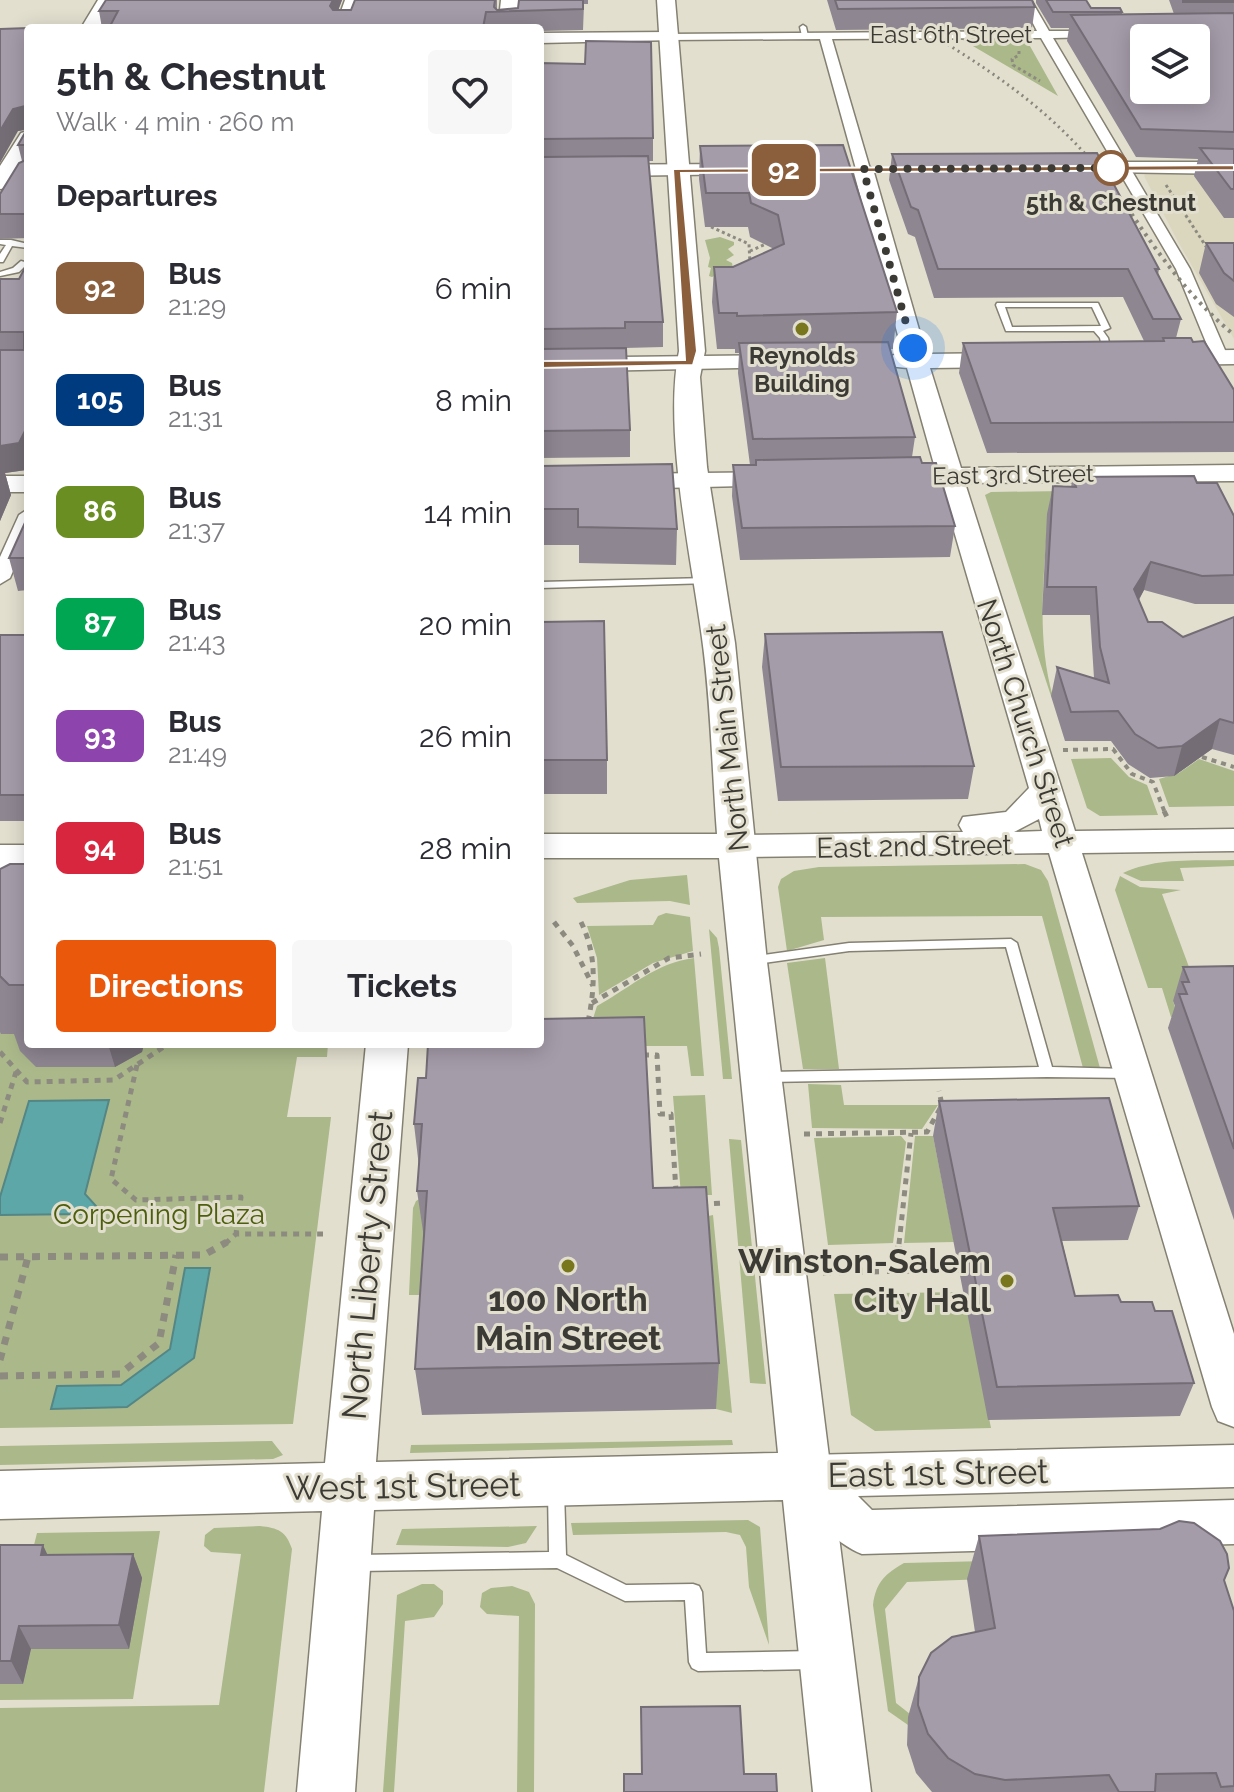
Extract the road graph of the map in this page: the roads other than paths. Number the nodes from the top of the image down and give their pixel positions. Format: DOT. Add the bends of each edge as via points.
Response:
graph roads {
  1 [pos="107,0"];
  2 [pos="353,0"];
  3 [pos="510,0"];
  4 [pos="666,0"];
  5 [pos="1026,0"];
  6 [pos="92,24"];
  7 [pos="344,24"];
  8 [pos="507,24"];
  9 [pos="1114,34"];
  10 [pos="1044,35"];
  11 [pos="825,36"];
  12 [pos="668,37"];
  13 [pos="544,38"];
  14 [pos="24,144"];
  15 [pos="1117,168"];
  16 [pos="1234,168"];
  17 [pos="862,169"];
  18 [pos="769,170"];
  19 [pos="544,171"];
  20 [pos="676,171"];
  21 [pos="24,177"];
  22 [pos="1,179"];
  23 [pos="0,242"];
  24 [pos="11,242"];
  25 [pos="24,245"];
  26 [pos="0,260"];
  27 [pos="24,263"];
  28 [pos="0,274"];
  29 [pos="1096,329"];
  30 [pos="1119,356"];
  31 [pos="1227,357"];
  32 [pos="1078,359"];
  33 [pos="1031,360"];
  34 [pos="916,361"];
  35 [pos="813,362"];
  36 [pos="871,362"];
  37 [pos="689,363"];
  38 [pos="544,365"];
  39 [pos="1234,381"];
  40 [pos="1234,473"];
  41 [pos="948,476"];
  42 [pos="908,477"];
  43 [pos="801,479"];
  44 [pos="696,482"];
  45 [pos="544,483"];
  46 [pos="0,484"];
  47 [pos="24,484"];
  48 [pos="24,524"];
  49 [pos="0,578"];
  50 [pos="708,581"];
  51 [pos="544,585"];
  52 [pos="1046,788"];
  53 [pos="737,830"];
  54 [pos="1234,840"];
  55 [pos="1064,843"];
  56 [pos="544,846"];
  57 [pos="747,962"];
  58 [pos="387,1048"];
  59 [pos="1047,1072"];
  60 [pos="1135,1074"];
  61 [pos="760,1077"];
  62 [pos="1234,1407"];
  63 [pos="1234,1466"];
  64 [pos="806,1476"];
  65 [pos="556,1482"];
  66 [pos="350,1487"];
  67 [pos="0,1495"];
  68 [pos="1234,1522"];
  69 [pos="558,1560"];
  70 [pos="345,1564"];
  71 [pos="827,1660"];
  72 [pos="326,1792"];
  73 [pos="842,1792"];
  1 -- 6 [label="main road"];
  2 -- 7 [label="street"];
  3 -- 8 [label="main road"];
  4 -- 12 [label="main road, North Main Street"];
  5 -- 10 [label="street"];
  9 -- 10 [label="street, East 6th Street"];
  10 -- 11 [label="street, East 6th Street"];
  10 -- 15 [label="street"];
  11 -- 12 [label="street, East 6th Street" via="804,32"];
  11 -- 17 [label="street, North Church Street"];
  12 -- 13 [label="street"];
  12 -- 20 [label="main road, North Main Street"];
  14 -- 22 [label="main road"];
  15 -- 16 [label="street"];
  15 -- 31 [label="street" via="1183,269"];
  17 -- 34 [label="street, North Church Street"];
  18 -- 20 [label="street"];
  19 -- 20 [label="street"];
  20 -- 37 [label="main road, North Main Street"];
  21 -- 22 [label="street"];
  23 -- 24 [label="lane"];
  24 -- 25 [label="lane"];
  24 -- 26 [label="lane"];
  27 -- 28 [label="lane"];
  29 -- 29 [label="lane" via="1106,328 1095,305 1000,305 1009,329"];
  29 -- 30 [label="lane" via="1092,333 1097,344"];
  30 -- 31 [label="street"];
  30 -- 32 [label="street"];
  31 -- 39 [label="street"];
  33 -- 34 [label="street"];
  34 -- 36 [label="street"];
  34 -- 41 [label="street, North Church Street"];
  35 -- 37 [label="street"];
  37 -- 38 [label="street"];
  37 -- 44 [label="main road, North Main Street"];
  40 -- 41 [label="street, East 3rd Street"];
  41 -- 42 [label="street, East 3rd Street"];
  41 -- 52 [label="street, North Church Street"];
  43 -- 44 [label="street"];
  44 -- 45 [label="street"];
  44 -- 50 [label="main road, North Main Street"];
  46 -- 47 [label="street"];
  48 -- 49 [label="street"];
  50 -- 51 [label="lane"];
  50 -- 53 [label="main road, North Main Street"];
  52 -- 53 [label="street, East 2nd Street" via="1025,816 1003,825 786,828 756,823"];
  52 -- 55 [label="street, North Church Street"];
  53 -- 55 [label="street, East 2nd Street"];
  53 -- 56 [label="main road"];
  53 -- 57 [label="main road, North Main Street"];
  54 -- 55 [label="street, East 2nd Street"];
  55 -- 60 [label="street, North Church Street"];
  57 -- 59 [label="lane" via="849,947 1011,943"];
  57 -- 61 [label="main road, North Main Street"];
  58 -- 66 [label="main road, North Liberty Street"];
  59 -- 60 [label="lane"];
  59 -- 61 [label="lane"];
  60 -- 62 [label="street, North Church Street"];
  61 -- 64 [label="main road, North Main Street"];
  63 -- 64 [label="street, East 1st Street"];
  64 -- 65 [label="main road, West 1st Street"];
  64 -- 68 [label="street, East 1st Street" via="862,1532"];
  64 -- 71 [label="main road, North Main Street"];
  65 -- 66 [label="main road, West 1st Street"];
  65 -- 69 [label="lane"];
  66 -- 67 [label="main road, West 1st Street"];
  66 -- 70 [label="main road, North Liberty Street"];
  69 -- 70 [label="lane"];
  69 -- 71 [label="lane" via="625,1593 693,1592 698,1662"];
  70 -- 72 [label="main road, North Liberty Street"];
  71 -- 73 [label="main road, North Main Street"];
}
